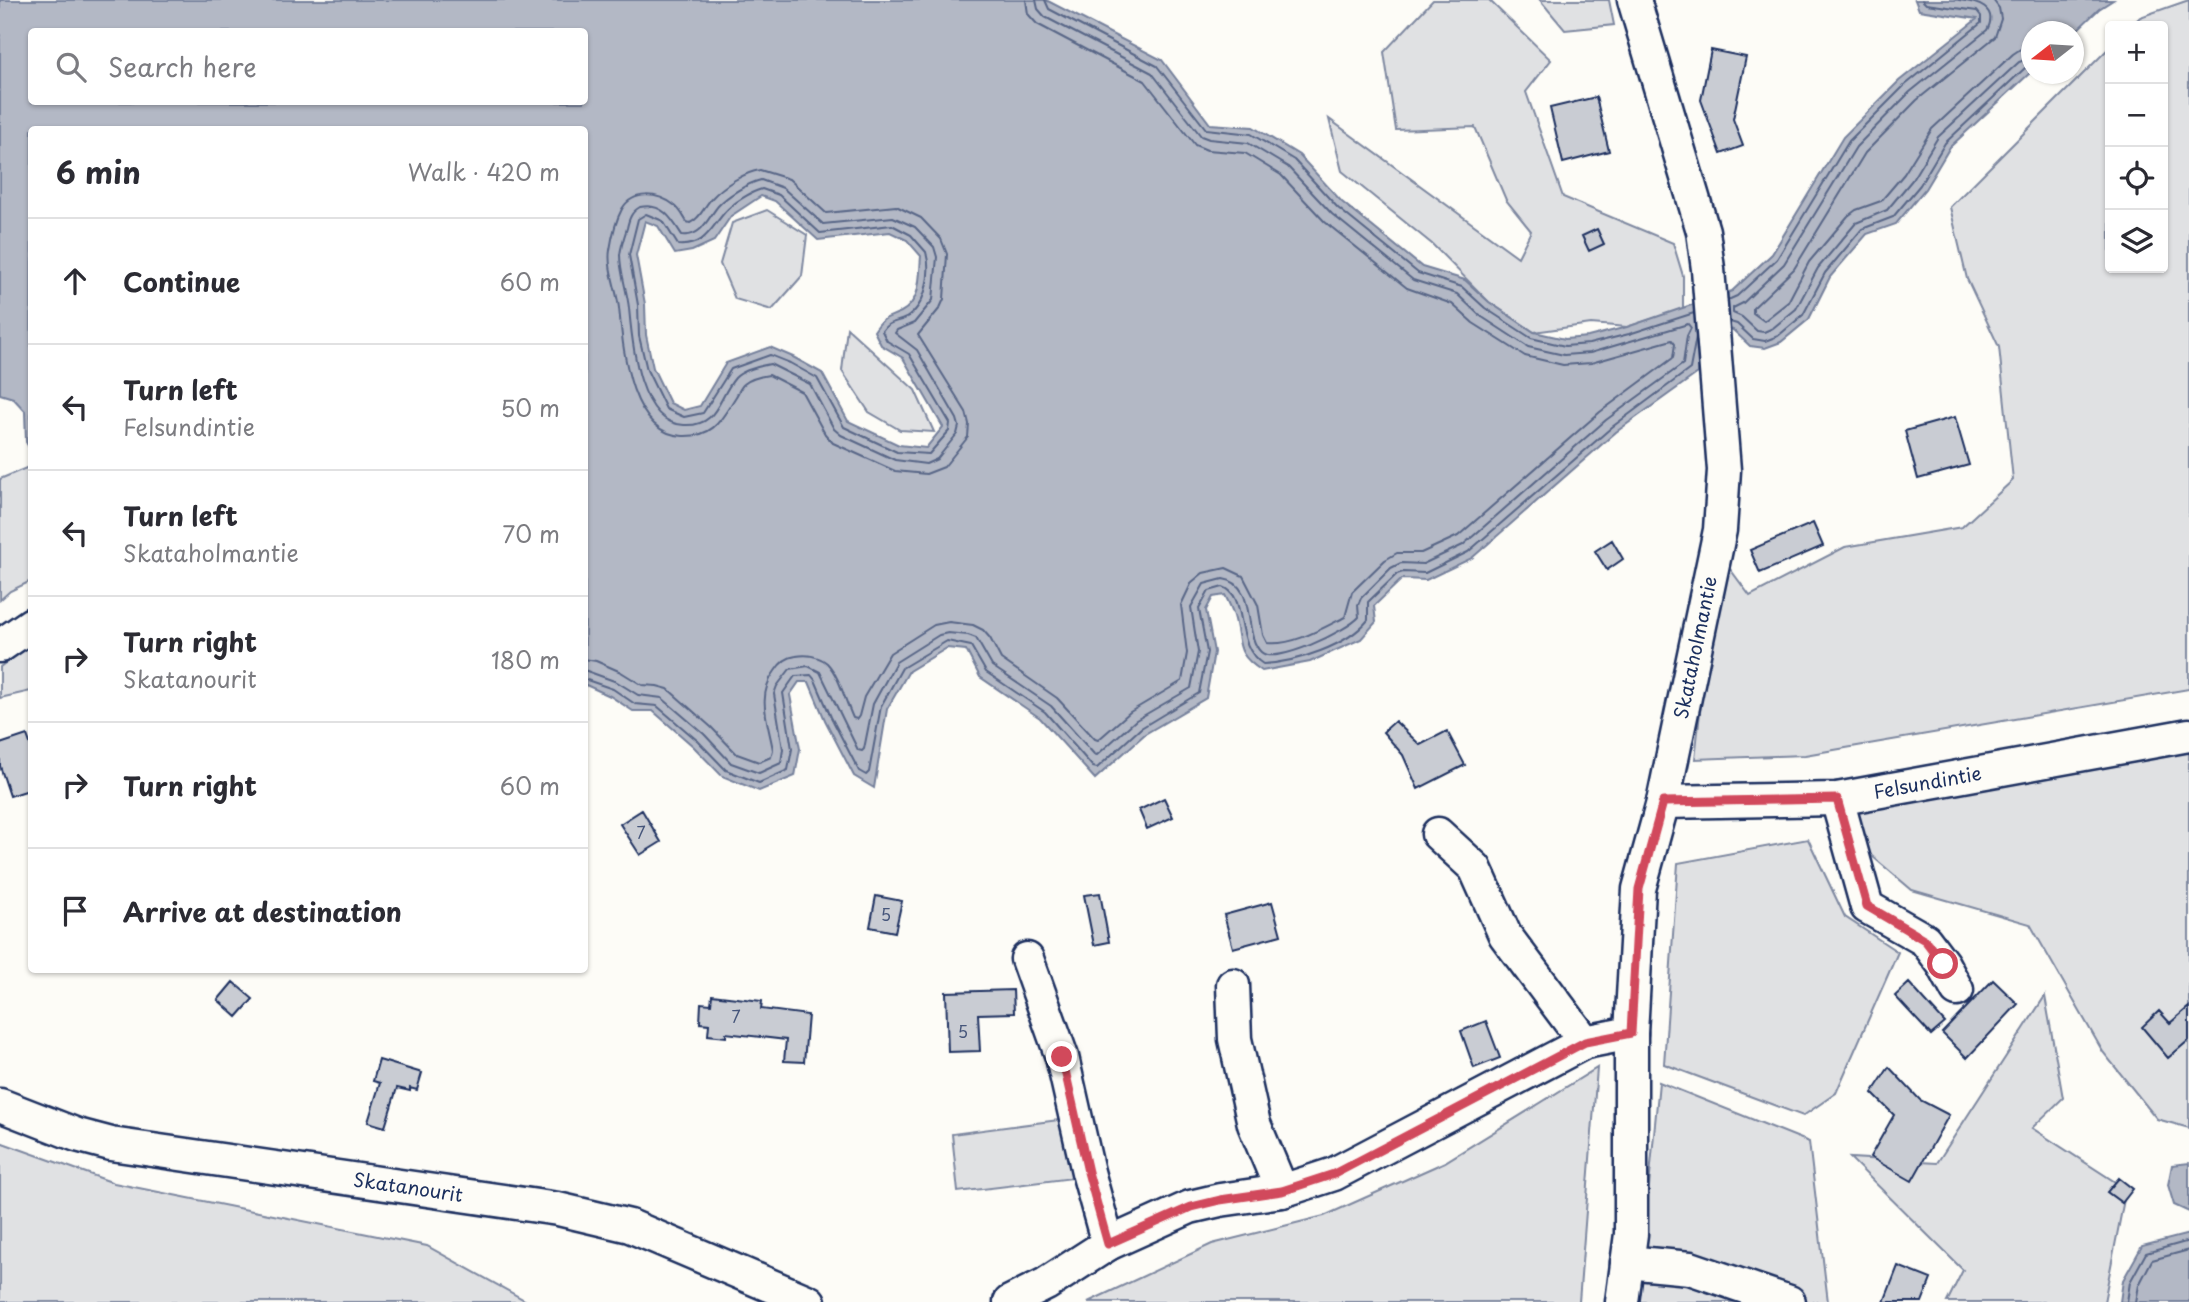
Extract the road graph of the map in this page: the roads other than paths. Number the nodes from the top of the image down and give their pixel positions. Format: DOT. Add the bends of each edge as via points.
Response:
graph roads {
  1 [pos="1634,0"];
  2 [pos="28,627"];
  3 [pos="0,646"];
  4 [pos="2189,735"];
  5 [pos="1837,799"];
  6 [pos="1663,802"];
  7 [pos="1438,834"];
  8 [pos="1027,959"];
  9 [pos="1233,985"];
  10 [pos="1957,990"];
  11 [pos="1631,1033"];
  12 [pos="1585,1042"];
  13 [pos="0,1105"];
  14 [pos="1282,1191"];
  15 [pos="1108,1244"];
  16 [pos="1627,1262"];
  17 [pos="809,1302"];
  18 [pos="1010,1302"];
  19 [pos="1622,1302"];
  20 [pos="1788,1302"];
  1 -- 6 [label="street, Skataholmantie" via="1703,231 1724,470 1720,530"];
  2 -- 3 [label="street"];
  4 -- 5 [label="street, Felsundintie"];
  5 -- 6 [label="street, Felsundintie"];
  5 -- 10 [label="street" via="1867,906 1925,940"];
  6 -- 11 [label="street, Skataholmantie" via="1639,889"];
  7 -- 12 [label="street" via="1475,868 1506,935"];
  8 -- 15 [label="street" via="1062,1057"];
  9 -- 14 [label="street" via="1235,1039 1254,1124"];
  11 -- 12 [label="street"];
  11 -- 16 [label="street, Skataholmantie"];
  12 -- 14 [label="street" via="1334,1174"];
  13 -- 17 [label="street, Skatanourit" via="111,1144 594,1217 630,1226"];
  14 -- 15 [label="street" via="1191,1207"];
  15 -- 18 [label="street"];
  16 -- 19 [label="street, Skataholmantie"];
  16 -- 20 [label="street" via="1690,1268"];
}
